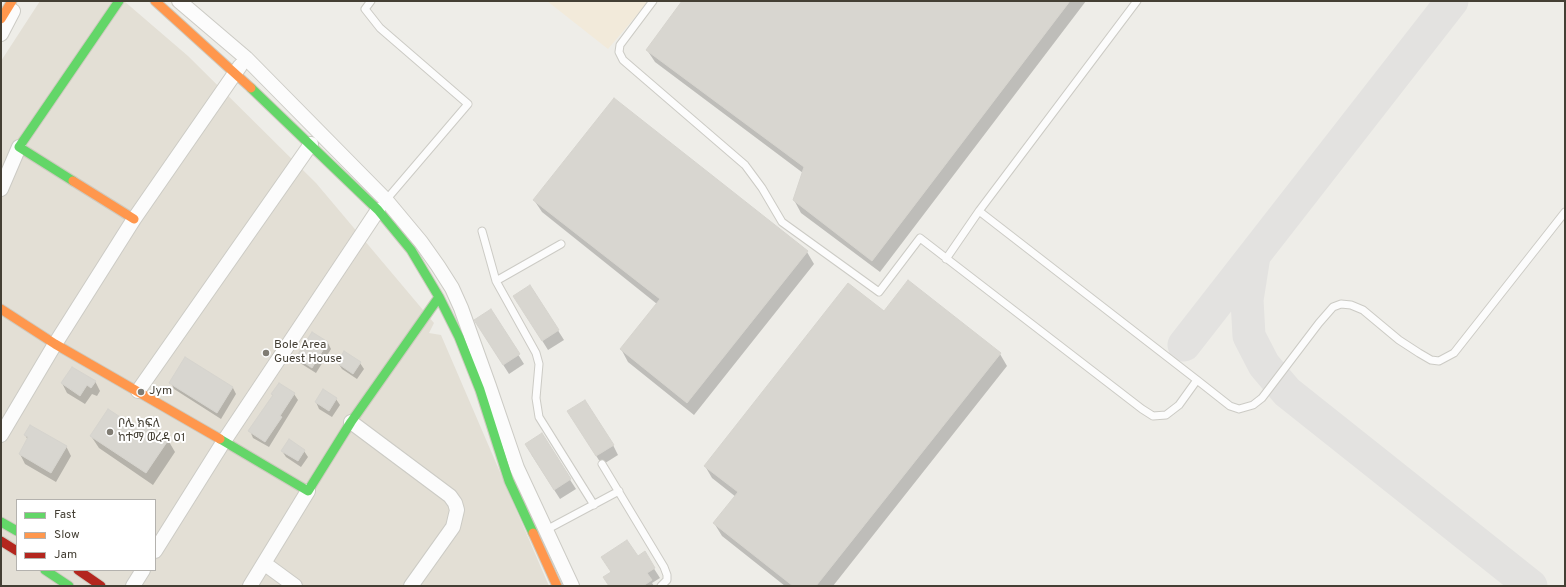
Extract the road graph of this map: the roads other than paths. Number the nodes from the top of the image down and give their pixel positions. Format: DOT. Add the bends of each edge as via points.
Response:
graph roads {
  1 [pos="12,1"];
  2 [pos="19,1"];
  3 [pos="119,1"];
  4 [pos="155,1"];
  5 [pos="179,1"];
  6 [pos="371,1"];
  7 [pos="653,1"];
  8 [pos="1137,1"];
  9 [pos="1,19"];
  10 [pos="1,34"];
  11 [pos="246,58"];
  12 [pos="235,72"];
  13 [pos="311,144"];
  14 [pos="19,146"];
  15 [pos="1,190"];
  16 [pos="382,205"];
  17 [pos="980,211"];
  18 [pos="1565,212"];
  19 [pos="134,219"];
  20 [pos="482,231"];
  21 [pos="562,244"];
  22 [pos="946,258"];
  23 [pos="496,281"];
  24 [pos="439,297"];
  25 [pos="1,309"];
  26 [pos="54,344"];
  27 [pos="1197,380"];
  28 [pos="138,391"];
  29 [pos="351,422"];
  30 [pos="1,435"];
  31 [pos="224,441"];
  32 [pos="602,464"];
  33 [pos="308,491"];
  34 [pos="619,491"];
  35 [pos="594,505"];
  36 [pos="1,522"];
  37 [pos="16,530"];
  38 [pos="546,530"];
  39 [pos="1,541"];
  40 [pos="156,549"];
  41 [pos="16,550"];
  42 [pos="265,564"];
  43 [pos="46,571"];
  44 [pos="79,571"];
  45 [pos="142,571"];
  46 [pos="69,586"];
  47 [pos="101,586"];
  48 [pos="133,586"];
  49 [pos="250,586"];
  50 [pos="295,586"];
  51 [pos="411,586"];
  52 [pos="557,586"];
  53 [pos="572,586"];
  54 [pos="661,586"];
  1 -- 9 [label="street"];
  2 -- 10 [label="street"];
  3 -- 14 [label="street"];
  4 -- 12 [label="street"];
  5 -- 11 [label="street"];
  6 -- 16 [label="lane" via="365,9 380,28 468,104"];
  7 -- 22 [label="lane" via="620,45 619,52 623,60 745,165 782,222 879,292 920,238"];
  8 -- 17 [label="lane"];
  11 -- 12 [label="street"];
  11 -- 16 [label="street"];
  12 -- 13 [label="street"];
  12 -- 19 [label="street"];
  13 -- 16 [label="street"];
  13 -- 28 [label="street"];
  14 -- 15 [label="street"];
  14 -- 19 [label="street"];
  16 -- 24 [label="street"];
  16 -- 31 [label="street"];
  16 -- 38 [label="street" via="421,242 452,288 490,386 517,468"];
  17 -- 22 [label="lane"];
  17 -- 27 [label="lane"];
  18 -- 27 [label="lane" via="1454,353 1439,361 1431,360 1406,344 1363,310 1341,304 1332,307 1262,398 1253,405 1239,409 1230,406"];
  19 -- 26 [label="street"];
  20 -- 23 [label="lane"];
  21 -- 23 [label="lane"];
  22 -- 27 [label="lane" via="1153,416 1166,415 1180,405"];
  23 -- 35 [label="lane" via="536,353 539,364 536,398 539,418"];
  24 -- 29 [label="street"];
  24 -- 52 [label="street" via="459,337 480,390 509,481"];
  25 -- 26 [label="street"];
  26 -- 28 [label="street"];
  26 -- 30 [label="street"];
  28 -- 31 [label="street"];
  29 -- 33 [label="street"];
  29 -- 51 [label="street" via="450,496 455,503 457,510 453,527"];
  31 -- 33 [label="street"];
  31 -- 40 [label="street"];
  32 -- 34 [label="lane"];
  33 -- 42 [label="street"];
  34 -- 35 [label="lane"];
  34 -- 54 [label="lane" via="667,575 667,580"];
  35 -- 38 [label="lane"];
  36 -- 37 [label="street"];
  38 -- 53 [label="street"];
  39 -- 41 [label="street"];
  42 -- 49 [label="street"];
  42 -- 50 [label="street"];
  43 -- 46 [label="street"];
  44 -- 47 [label="street"];
  45 -- 48 [label="street"];
}
